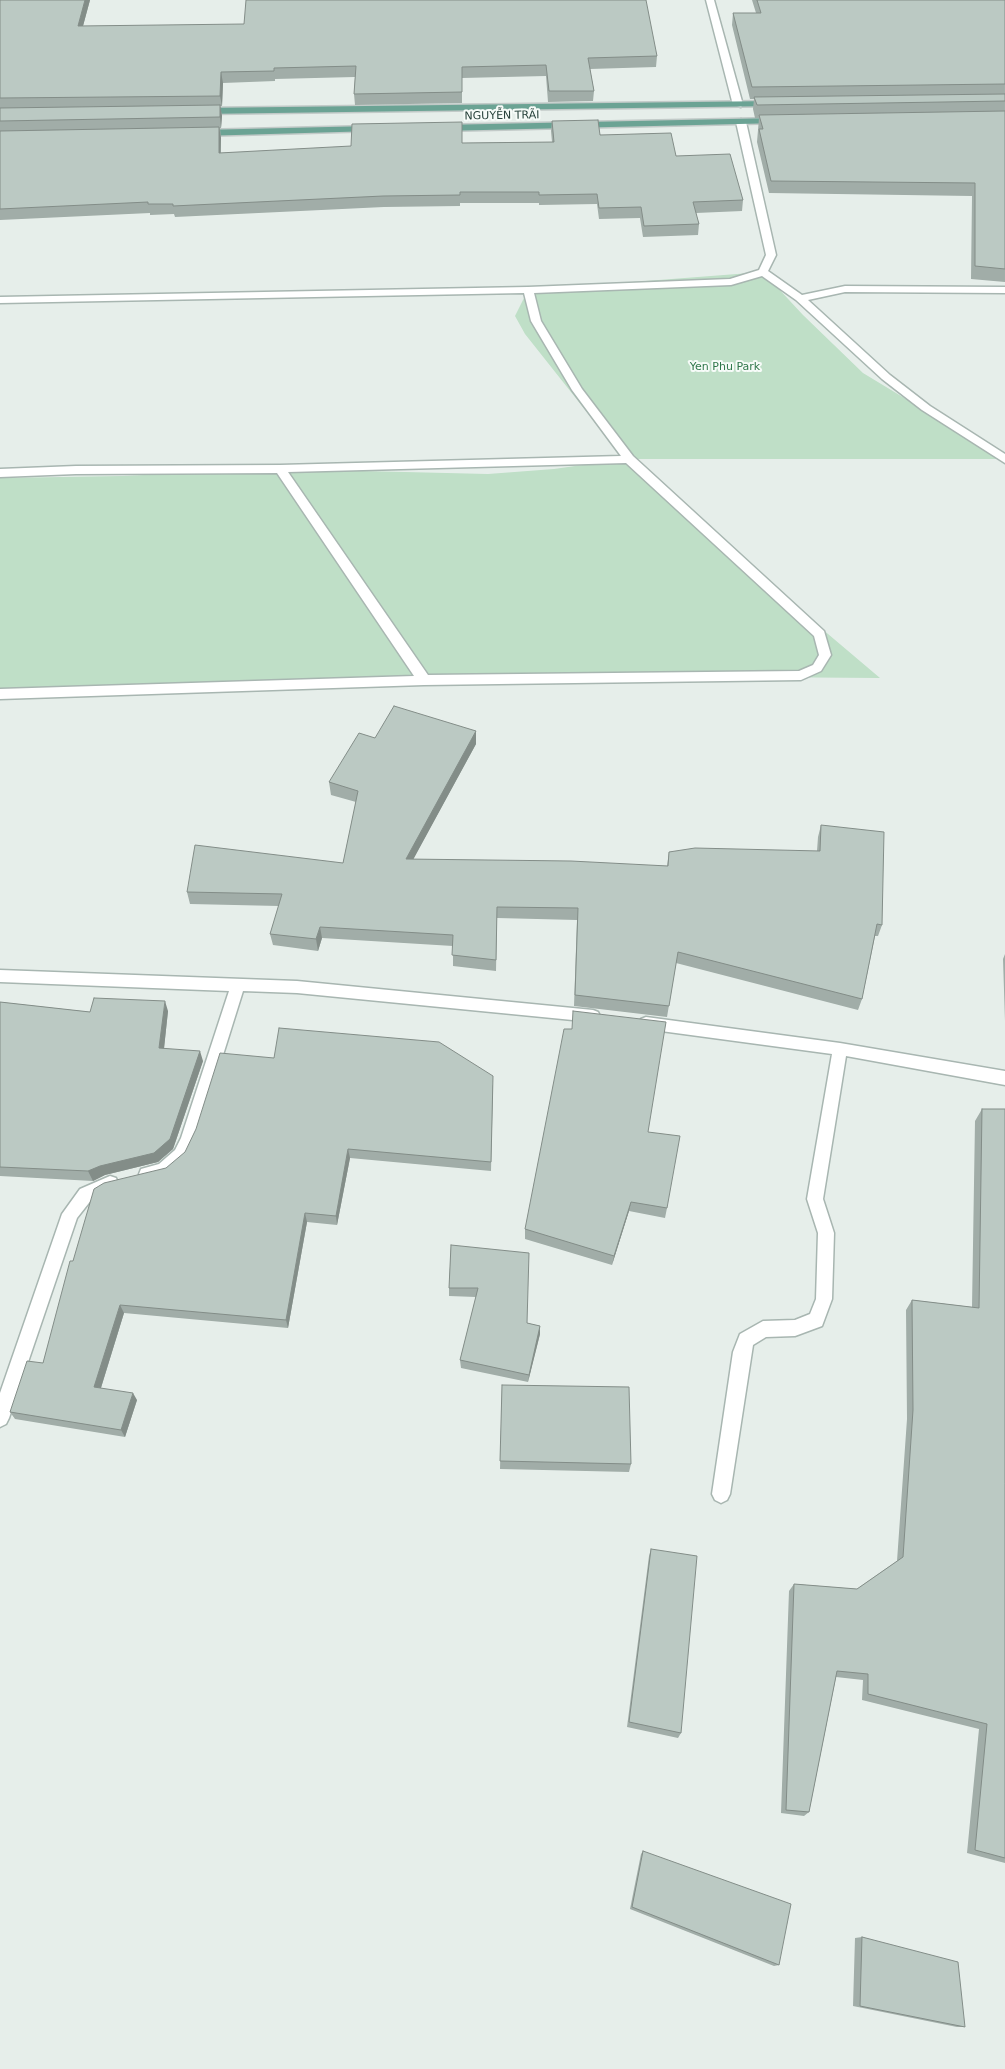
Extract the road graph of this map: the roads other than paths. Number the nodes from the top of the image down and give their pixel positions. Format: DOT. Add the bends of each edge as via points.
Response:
graph roads {
  1 [pos="710,0"];
  2 [pos="788,104"];
  3 [pos="738,105"];
  4 [pos="190,111"];
  5 [pos="790,121"];
  6 [pos="742,122"];
  7 [pos="435,128"];
  8 [pos="386,129"];
  9 [pos="188,133"];
  10 [pos="763,272"];
  11 [pos="528,290"];
  12 [pos="1005,290"];
  13 [pos="800,298"];
  14 [pos="0,300"];
  15 [pos="629,458"];
  16 [pos="1005,459"];
  17 [pos="280,469"];
  18 [pos="0,473"];
  19 [pos="424,680"];
  20 [pos="0,694"];
  21 [pos="0,976"];
  22 [pos="238,985"];
  23 [pos="611,1018"];
  24 [pos="630,1020"];
  25 [pos="840,1050"];
  26 [pos="1005,1078"];
  27 [pos="0,1418"];
  28 [pos="721,1494"];
  1 -- 3 [label="street"];
  2 -- 3 [label="main road, NGUYỄN TRÃI"];
  3 -- 4 [label="main road, NGUYỄN TRÃI"];
  3 -- 6 [label="main road"];
  5 -- 6 [label="main road, NGUYỄN TRÃI"];
  6 -- 7 [label="main road, NGUYỄN TRÃI"];
  6 -- 10 [label="street" via="771,255"];
  8 -- 9 [label="main road"];
  10 -- 11 [label="street" via="731,282"];
  10 -- 13 [label="street"];
  11 -- 14 [label="street"];
  11 -- 15 [label="street" via="536,321 577,390"];
  12 -- 13 [label="street" via="845,289"];
  13 -- 16 [label="street" via="886,377 926,408"];
  15 -- 17 [label="street"];
  15 -- 19 [label="street" via="820,634 825,655 817,668 801,675"];
  17 -- 18 [label="street"];
  17 -- 19 [label="street"];
  19 -- 20 [label="street"];
  21 -- 22 [label="street"];
  22 -- 23 [label="street" via="297,987"];
  22 -- 27 [label="street" via="181,1155 163,1170 105,1184 86,1194 70,1214"];
  24 -- 25 [label="street"];
  25 -- 26 [label="street"];
  25 -- 28 [label="street" via="815,1199 826,1233 824,1299 816,1320 795,1328 762,1329 746,1340"];
}
